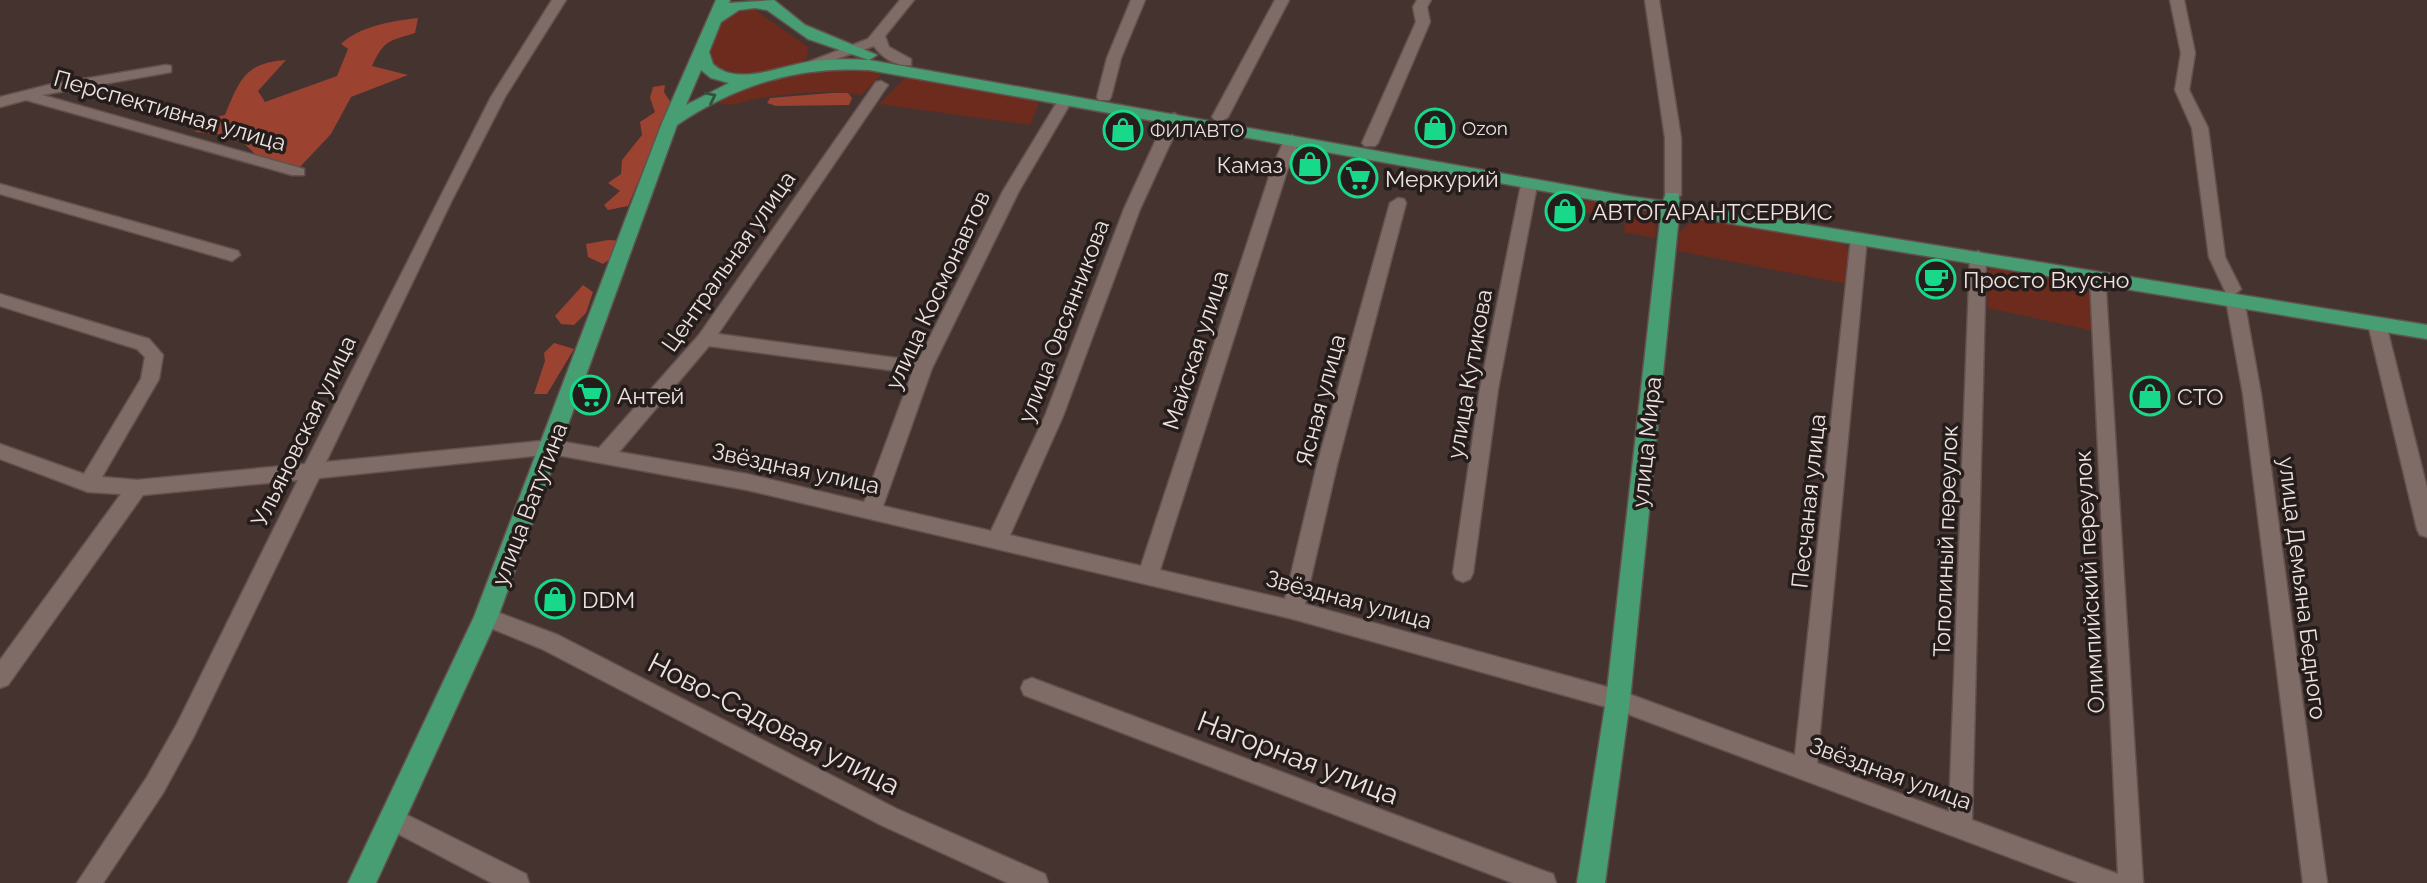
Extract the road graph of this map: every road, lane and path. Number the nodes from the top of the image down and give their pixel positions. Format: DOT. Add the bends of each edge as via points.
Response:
graph roads {
  1 [pos="559,0"];
  2 [pos="723,0"];
  3 [pos="907,0"];
  4 [pos="1138,0"];
  5 [pos="1282,0"];
  6 [pos="1424,0"];
  7 [pos="1652,0"];
  8 [pos="2177,0"];
  9 [pos="769,3"];
  10 [pos="714,20"];
  11 [pos="807,33"];
  12 [pos="882,33"];
  13 [pos="831,43"];
  14 [pos="701,51"];
  15 [pos="852,51"];
  16 [pos="906,62"];
  17 [pos="810,64"];
  18 [pos="166,69"];
  19 [pos="757,78"];
  20 [pos="881,85"];
  21 [pos="29,96"];
  22 [pos="1104,97"];
  23 [pos="1066,99"];
  24 [pos="0,102"];
  25 [pos="1220,117"];
  26 [pos="1174,118"];
  27 [pos="670,123"];
  28 [pos="1292,140"];
  29 [pos="1370,143"];
  30 [pos="298,172"];
  31 [pos="1529,184"];
  32 [pos="0,189"];
  33 [pos="1672,202"];
  34 [pos="1398,203"];
  35 [pos="1859,238"];
  36 [pos="232,255"];
  37 [pos="1978,257"];
  38 [pos="2099,278"];
  39 [pos="2233,294"];
  40 [pos="0,300"];
  41 [pos="2427,322"];
  42 [pos="2377,324"];
  43 [pos="2427,332"];
  44 [pos="705,339"];
  45 [pos="923,368"];
  46 [pos="552,447"];
  47 [pos="0,451"];
  48 [pos="604,456"];
  49 [pos="309,472"];
  50 [pos="88,484"];
  51 [pos="137,488"];
  52 [pos="871,511"];
  53 [pos="2427,529"];
  54 [pos="997,541"];
  55 [pos="1463,573"];
  56 [pos="1148,576"];
  57 [pos="1293,610"];
  58 [pos="486,617"];
  59 [pos="0,678"];
  60 [pos="1032,688"];
  61 [pos="1618,700"];
  62 [pos="1805,769"];
  63 [pos="391,818"];
  64 [pos="1960,827"];
  65 [pos="89,883"];
  66 [pos="362,883"];
  67 [pos="517,883"];
  68 [pos="1035,883"];
  69 [pos="1544,883"];
  70 [pos="1591,883"];
  71 [pos="2110,883"];
  72 [pos="2131,883"];
  73 [pos="2315,883"];
  1 -- 49 [label="street, Ульяновская улица" via="498,97"];
  2 -- 10 [label="main road, улица Ватутина"];
  3 -- 12 [label="street"];
  4 -- 22 [label="street"];
  5 -- 25 [label="street"];
  6 -- 29 [label="street" via="1420,7 1423,22"];
  7 -- 33 [label="street, улица Мира" via="1673,138"];
  8 -- 39 [label="street, улица Демьяна Бедного" via="2188,53 2182,89 2200,128 2217,257"];
  9 -- 10 [label="main road" via="741,3"];
  9 -- 11 [label="main road"];
  10 -- 14 [label="main road, улица Ватутина"];
  11 -- 13 [label="main road"];
  11 -- 17 [label="main road" via="817,48"];
  12 -- 13 [label="street"];
  12 -- 15 [label="street"];
  12 -- 16 [label="street" via="881,47"];
  13 -- 15 [label="main road"];
  14 -- 19 [label="main road" via="705,68 715,75"];
  14 -- 27 [label="main road, улица Ватутина"];
  15 -- 16 [label="main road"];
  15 -- 17 [label="street"];
  16 -- 22 [label="main road"];
  17 -- 19 [label="main road"];
  17 -- 23 [label="main road" via="869,65"];
  18 -- 21 [label="street"];
  27 -- 19 [label="main road, one-way" via="709,98"];
  20 -- 44 [label="street, Центральная улица"];
  21 -- 24 [label="street"];
  21 -- 30 [label="street, Перспективная улица"];
  22 -- 25 [label="main road"];
  23 -- 26 [label="main road"];
  23 -- 45 [label="street, улица Космонавтов" via="1010,191"];
  25 -- 29 [label="main road"];
  26 -- 28 [label="main road"];
  26 -- 54 [label="street, улица Овсянникова" via="1132,209 1054,416"];
  27 -- 46 [label="main road, улица Ватутина"];
  28 -- 31 [label="main road"];
  28 -- 56 [label="street, Майская улица"];
  29 -- 33 [label="main road"];
  31 -- 33 [label="main road"];
  31 -- 55 [label="street, улица Кутикова" via="1489,388"];
  32 -- 36 [label="street"];
  33 -- 35 [label="main road"];
  33 -- 39 [label="main road"];
  33 -- 61 [label="main road, улица Мира"];
  34 -- 57 [label="street, Ясная улица"];
  35 -- 37 [label="main road"];
  35 -- 62 [label="street, Песчаная улица"];
  37 -- 38 [label="main road"];
  37 -- 64 [label="street, Тополиный переулок"];
  38 -- 39 [label="main road"];
  38 -- 72 [label="street, Олимпийский переулок"];
  39 -- 41 [label="main road"];
  39 -- 42 [label="main road"];
  39 -- 73 [label="street, улица Демьяна Бедного" via="2252,394"];
  40 -- 50 [label="street" via="143,344 154,355 150,379"];
  42 -- 43 [label="main road"];
  42 -- 53 [label="street"];
  44 -- 45 [label="street"];
  44 -- 48 [label="street, Центральная улица"];
  45 -- 52 [label="street, улица Космонавтов"];
  46 -- 48 [label="street, Звёздная улица"];
  46 -- 49 [label="street, Звёздная улица"];
  46 -- 58 [label="main road, улица Ватутина"];
  47 -- 50 [label="street"];
  48 -- 52 [label="street, Звёздная улица"];
  49 -- 51 [label="street, Звёздная улица"];
  49 -- 65 [label="street, Ульяновская улица" via="185,731"];
  50 -- 51 [label="street"];
  51 -- 59 [label="street"];
  52 -- 54 [label="street, Звёздная улица"];
  54 -- 56 [label="street, Звёздная улица"];
  56 -- 57 [label="street, Звёздная улица"];
  57 -- 61 [label="street, Звёздная улица"];
  58 -- 63 [label="main road, улица Ватутина"];
  58 -- 68 [label="street, Ново-Садовая улица" via="550,642 889,817"];
  60 -- 69 [label="street, Нагорная улица"];
  61 -- 62 [label="street, Звёздная улица"];
  61 -- 70 [label="main road, улица Мира"];
  62 -- 64 [label="street, Звёздная улица"];
  63 -- 66 [label="main road, улица Ватутина"];
  63 -- 67 [label="street"];
  64 -- 71 [label="street, Звёздная улица"];
}
